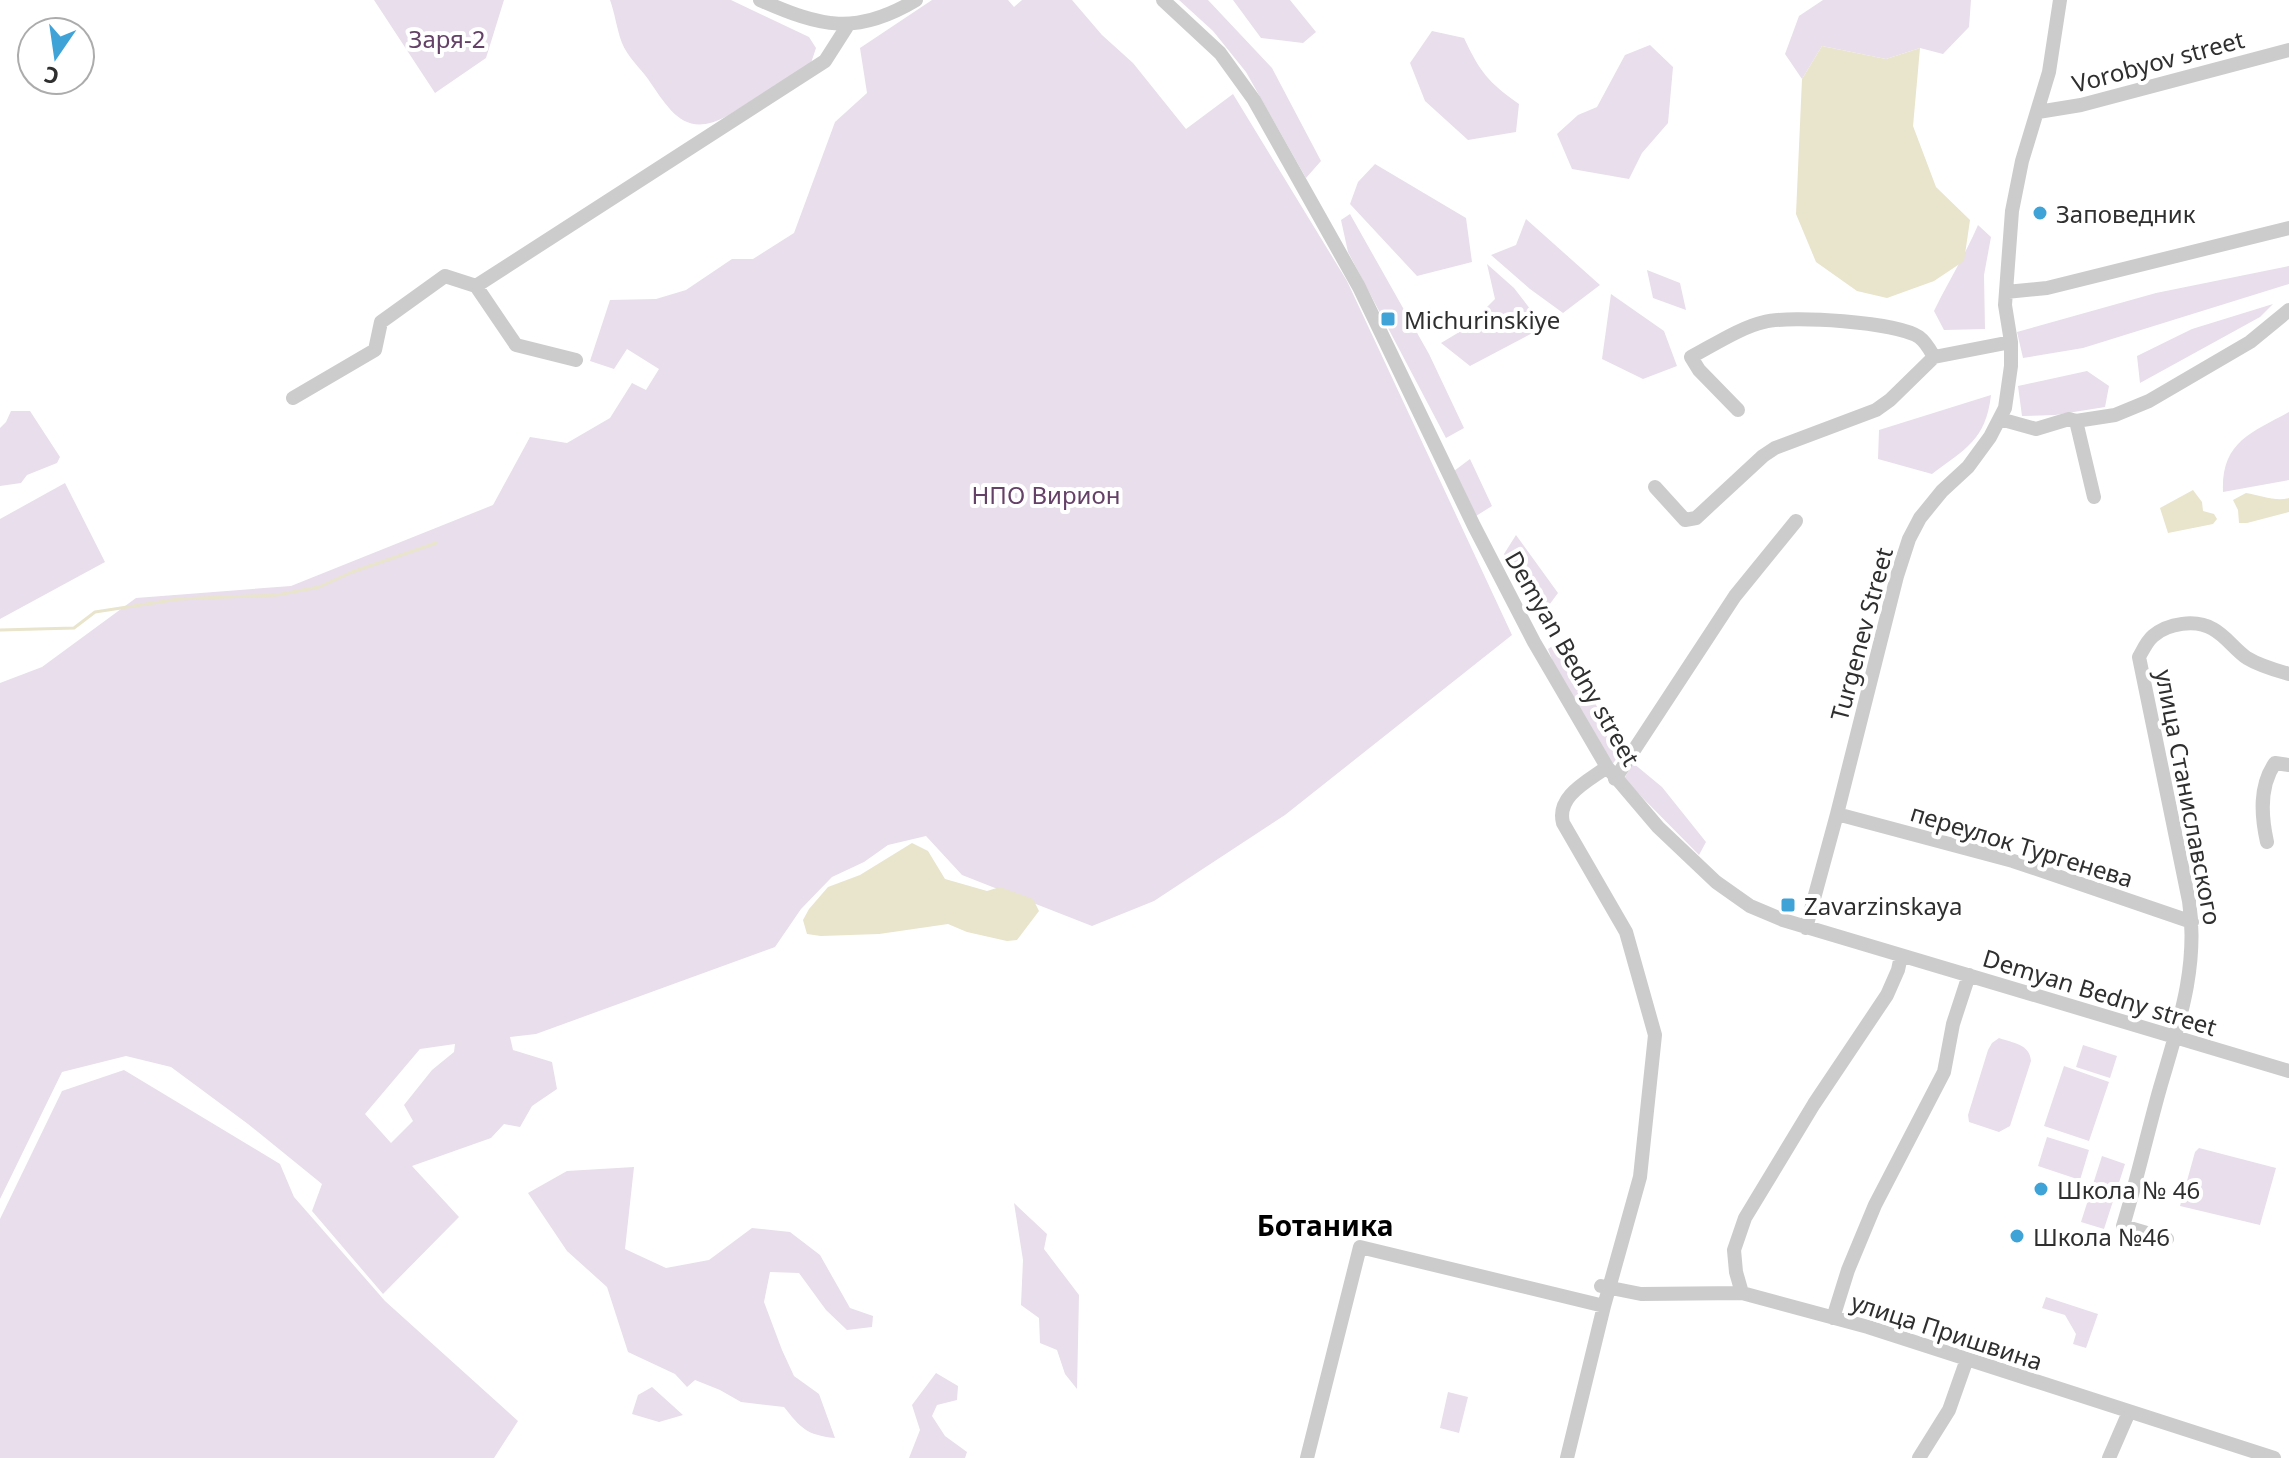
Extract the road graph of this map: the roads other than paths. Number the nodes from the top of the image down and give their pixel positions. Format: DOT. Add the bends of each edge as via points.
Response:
graph roads {
  1 [pos="760,0"];
  2 [pos="916,0"];
  3 [pos="1163,0"];
  4 [pos="2060,0"];
  5 [pos="848,25"];
  6 [pos="2289,50"];
  7 [pos="2038,112"];
  8 [pos="2289,228"];
  9 [pos="476,286"];
  10 [pos="2006,292"];
  11 [pos="2289,310"];
  12 [pos="2011,342"];
  13 [pos="1934,357"];
  14 [pos="576,360"];
  15 [pos="293,398"];
  16 [pos="1738,410"];
  17 [pos="2000,419"];
  18 [pos="2076,421"];
  19 [pos="1655,487"];
  20 [pos="2094,497"];
  21 [pos="1796,521"];
  22 [pos="2289,674"];
  23 [pos="2289,765"];
  24 [pos="1611,773"];
  25 [pos="1837,814"];
  26 [pos="2267,842"];
  27 [pos="2192,922"];
  28 [pos="1806,928"];
  29 [pos="1901,956"];
  30 [pos="1969,975"];
  31 [pos="2176,1039"];
  32 [pos="2289,1071"];
  33 [pos="2167,1239"];
  34 [pos="1604,1286"];
  35 [pos="1742,1293"];
  36 [pos="1604,1306"];
  37 [pos="1833,1318"];
  38 [pos="1967,1359"];
  39 [pos="2129,1412"];
  40 [pos="1307,1458"];
  41 [pos="1567,1458"];
  42 [pos="1919,1458"];
  43 [pos="2109,1458"];
  44 [pos="2274,1458"];
  1 -- 5 [label="street" via="802,19"];
  2 -- 5 [label="street" via="895,12"];
  3 -- 24 [label="street, Demyan Bedny street" via="1220,53 1254,100 1359,287 1527,629"];
  4 -- 7 [label="street, Turgenev Street"];
  5 -- 9 [label="street" via="825,61"];
  6 -- 7 [label="street, Vorobyov street"];
  7 -- 10 [label="street, Turgenev Street" via="2012,211"];
  8 -- 10 [label="street" via="2047,288"];
  9 -- 14 [label="street" via="516,345"];
  9 -- 15 [label="street" via="445,276 381,322 375,350"];
  10 -- 12 [label="street, Turgenev Street"];
  11 -- 18 [label="street" via="2250,342 2149,401 2115,415"];
  12 -- 13 [label="street"];
  12 -- 17 [label="street, Turgenev Street"];
  13 -- 16 [label="street" via="1919,337 1905,331 1821,321 1762,322 1691,357"];
  13 -- 19 [label="street" via="1876,410 1775,448 1696,518 1685,520"];
  17 -- 18 [label="street" via="2036,429"];
  17 -- 25 [label="street, Turgenev Street" via="1909,539"];
  18 -- 20 [label="street"];
  21 -- 24 [label="street" via="1735,596"];
  22 -- 27 [label="street, улица Станиславского" via="2248,659 2214,629 2200,625 2166,627 2150,637 2139,657"];
  23 -- 26 [label="street" via="2275,763 2263,791"];
  24 -- 28 [label="street, Demyan Bedny street" via="1716,882 1750,906"];
  24 -- 34 [label="street" via="1568,797 1561,816 1626,932 1655,1035 1640,1177"];
  25 -- 27 [label="street, переулок Тургенева" via="2013,861"];
  25 -- 28 [label="street, Turgenev Street"];
  27 -- 31 [label="street, улица Станиславского" via="2191,969"];
  28 -- 29 [label="street, Demyan Bedny street"];
  29 -- 30 [label="street, Demyan Bedny street"];
  29 -- 35 [label="street" via="1887,995 1745,1218 1734,1250"];
  30 -- 31 [label="street, Demyan Bedny street"];
  30 -- 37 [label="street" via="1944,1072 1875,1205"];
  31 -- 32 [label="street, Demyan Bedny street"];
  31 -- 33 [label="street, улица Станиславского" via="2123,1226"];
  34 -- 35 [label="street, улица Пришвина" via="1641,1294"];
  34 -- 36 [label="street"];
  35 -- 37 [label="street, улица Пришвина"];
  36 -- 40 [label="street" via="1360,1247"];
  36 -- 41 [label="street"];
  37 -- 38 [label="street, улица Пришвина"];
  38 -- 39 [label="street, улица Пришвина"];
  38 -- 42 [label="street" via="1949,1410"];
  39 -- 43 [label="street"];
  39 -- 44 [label="street, улица Пришвина"];
}
